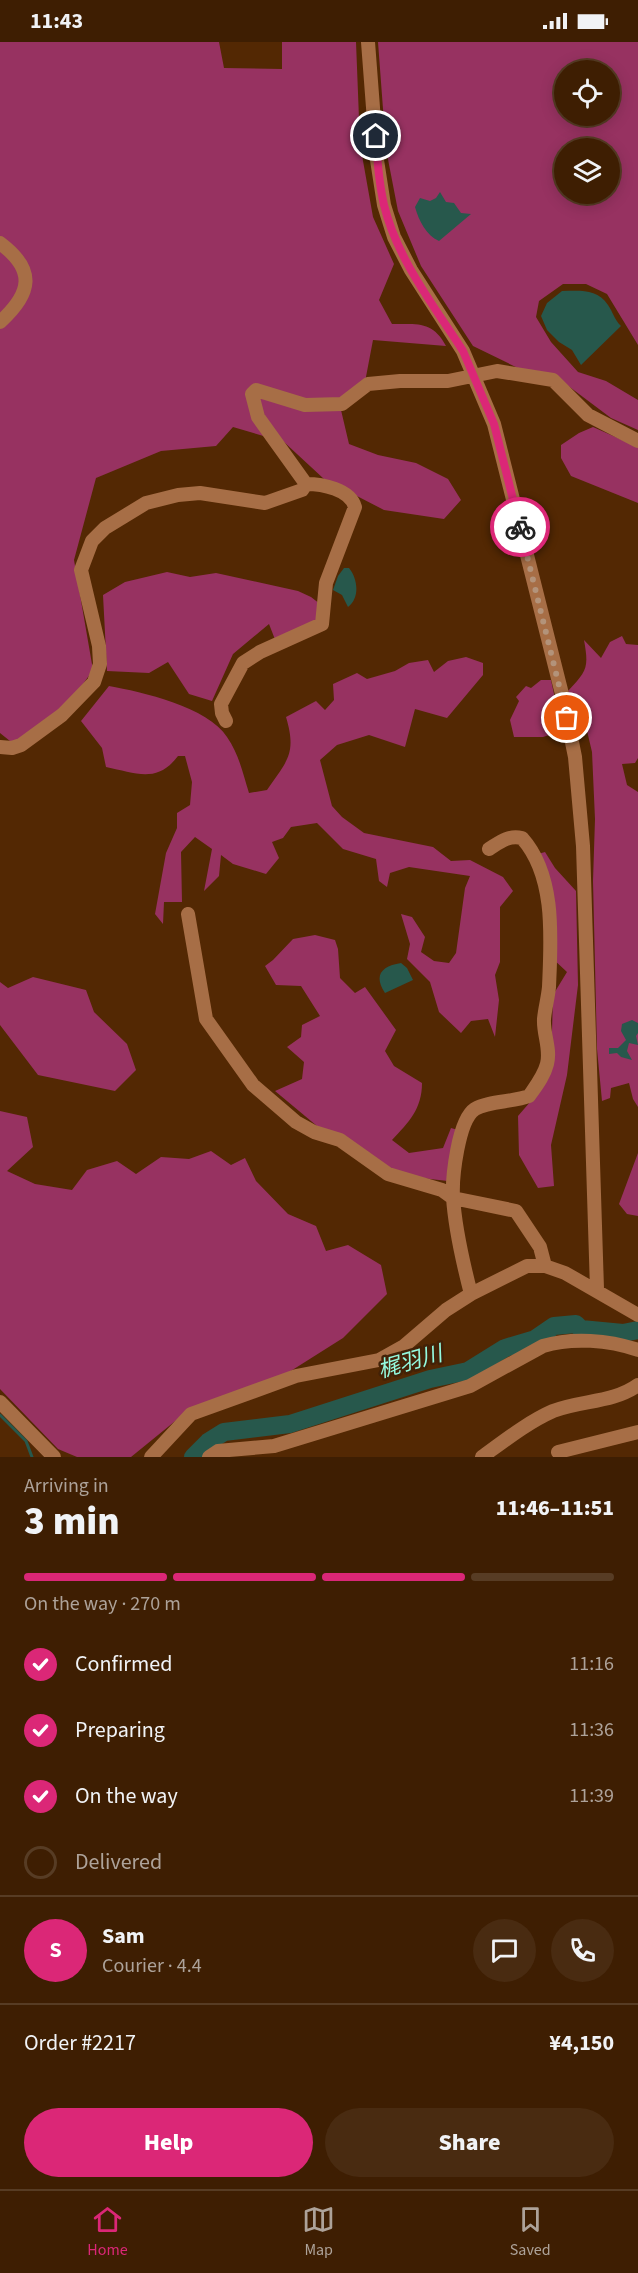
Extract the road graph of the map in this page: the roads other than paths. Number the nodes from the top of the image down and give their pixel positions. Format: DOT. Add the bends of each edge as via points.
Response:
graph roads {
  1 [pos="368,42"];
  2 [pos="0,243"];
  3 [pos="0,322"];
  4 [pos="473,375"];
  5 [pos="638,441"];
  6 [pos="306,484"];
  7 [pos="226,721"];
  8 [pos="0,747"];
  9 [pos="489,849"];
  10 [pos="188,914"];
  11 [pos="453,1198"];
  12 [pos="545,1266"];
  13 [pos="597,1289"];
  14 [pos="471,1294"];
  15 [pos="638,1315"];
  16 [pos="638,1350"];
  17 [pos="638,1385"];
  18 [pos="0,1402"];
  19 [pos="638,1432"];
  20 [pos="558,1452"];
  21 [pos="54,1457"];
  22 [pos="151,1457"];
  23 [pos="209,1457"];
  24 [pos="482,1457"];
  1 -- 4 [label="street" via="377,160 394,237 463,351"];
  2 -- 3 [label="street" via="19,260 27,283 25,292"];
  4 -- 5 [label="street" via="497,371 553,380 588,415"];
  4 -- 6 [label="street" via="448,381 368,384 342,404 305,405 255,390 252,394 258,417"];
  4 -- 13 [label="street" via="494,424 575,758 583,846"];
  6 -- 7 [label="street" via="321,484 348,495 355,507 326,583 322,624 243,663 221,704"];
  6 -- 8 [label="street" via="302,490 265,502 200,493 146,502 105,528 93,541 81,570 99,646 100,664 94,682 62,715 21,745"];
  9 -- 11 [label="street" via="504,839 522,838 537,859 546,889 549,988 544,1020 548,1061 529,1096 477,1108 469,1115 459,1139"];
  10 -- 11 [label="street" via="206,1019 253,1085 296,1122 340,1140 388,1174 442,1190"];
  11 -- 12 [label="street" via="516,1211 540,1247"];
  11 -- 14 [label="street"];
  12 -- 13 [label="street"];
  12 -- 14 [label="street" via="527,1266"];
  13 -- 15 [label="street"];
  14 -- 22 [label="street" via="404,1346 378,1360 296,1376 191,1414"];
  16 -- 23 [label="street" via="608,1343 555,1342 470,1386 274,1446 218,1451"];
  17 -- 24 [label="street" via="627,1393 537,1419"];
  18 -- 21 [label="street"];
  19 -- 20 [label="street"];
}
